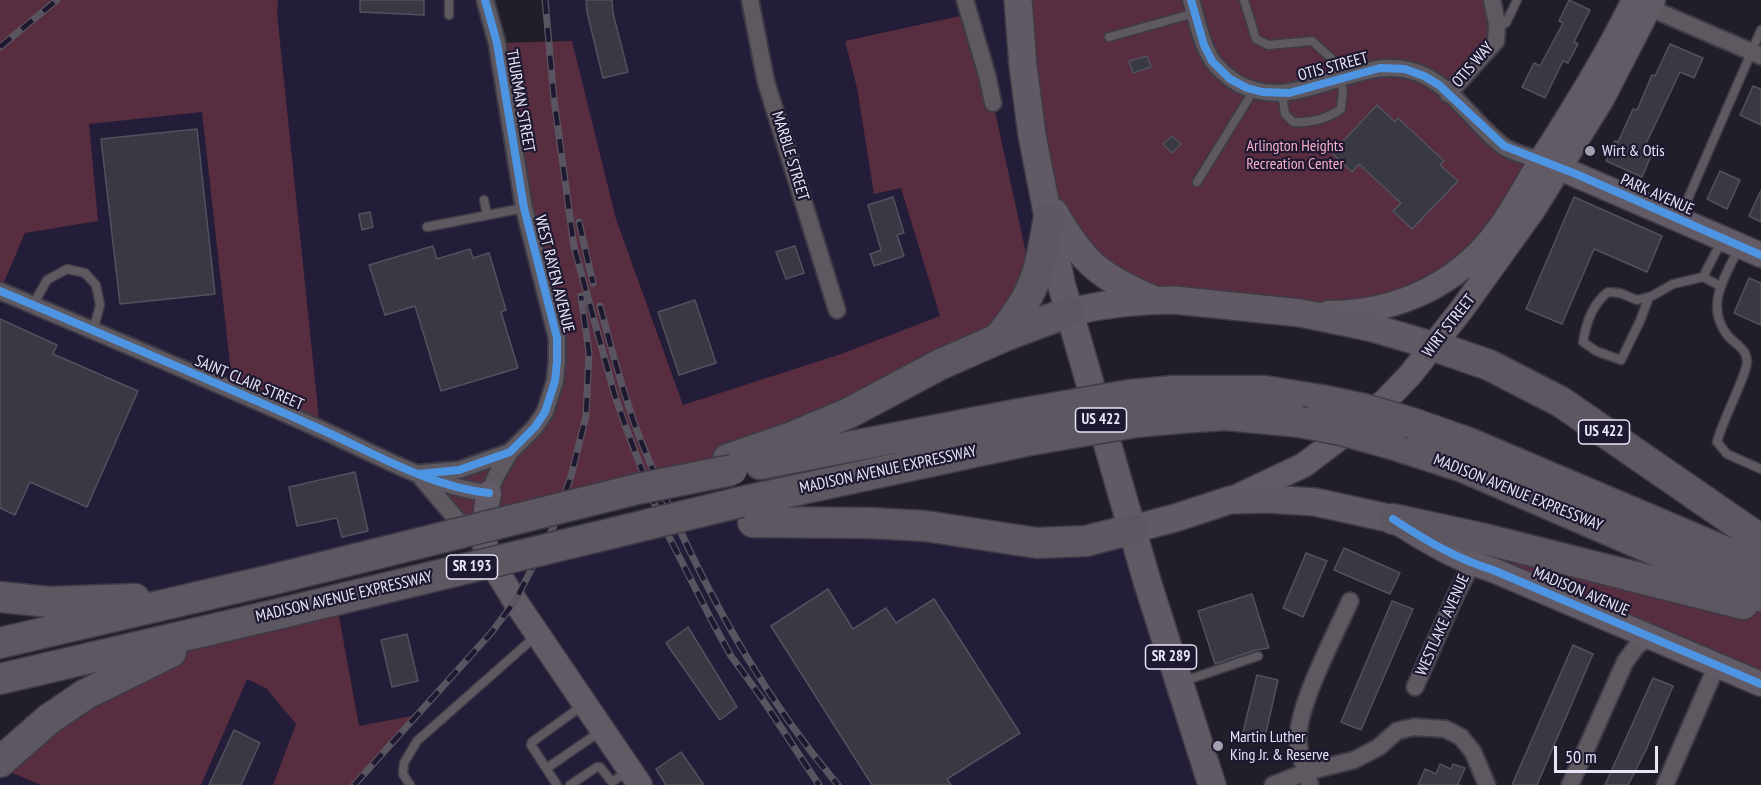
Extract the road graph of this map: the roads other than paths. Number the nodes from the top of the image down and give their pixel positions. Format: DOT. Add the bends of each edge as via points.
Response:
graph roads {
  1 [pos="449,0"];
  2 [pos="485,0"];
  3 [pos="750,0"];
  4 [pos="965,0"];
  5 [pos="1018,0"];
  6 [pos="1244,0"];
  7 [pos="1492,0"];
  8 [pos="1517,0"];
  9 [pos="1646,3"];
  10 [pos="1193,6"];
  11 [pos="449,15"];
  12 [pos="1497,24"];
  13 [pos="1761,30"];
  14 [pos="1110,37"];
  15 [pos="1756,54"];
  16 [pos="1340,79"];
  17 [pos="1254,90"];
  18 [pos="1282,93"];
  19 [pos="1448,94"];
  20 [pos="993,103"];
  21 [pos="1550,164"];
  22 [pos="1197,182"];
  23 [pos="484,200"];
  24 [pos="524,208"];
  25 [pos="1047,208"];
  26 [pos="487,215"];
  27 [pos="1679,219"];
  28 [pos="427,227"];
  29 [pos="1741,247"];
  30 [pos="1703,277"];
  31 [pos="1720,286"];
  32 [pos="0,291"];
  33 [pos="1649,297"];
  34 [pos="1153,300"];
  35 [pos="33,305"];
  36 [pos="837,310"];
  37 [pos="1069,312"];
  38 [pos="1301,313"];
  39 [pos="93,331"];
  40 [pos="998,339"];
  41 [pos="1434,346"];
  42 [pos="1177,404"];
  43 [pos="1022,427"];
  44 [pos="1402,433"];
  45 [pos="510,452"];
  46 [pos="730,464"];
  47 [pos="1761,469"];
  48 [pos="419,474"];
  49 [pos="489,493"];
  50 [pos="1230,500"];
  51 [pos="747,512"];
  52 [pos="1393,519"];
  53 [pos="1133,529"];
  54 [pos="1761,540"];
  55 [pos="485,552"];
  56 [pos="1472,563"];
  57 [pos="1761,567"];
  58 [pos="1761,596"];
  59 [pos="0,597"];
  60 [pos="204,597"];
  61 [pos="1350,601"];
  62 [pos="1761,608"];
  63 [pos="231,624"];
  64 [pos="538,634"];
  65 [pos="1650,636"];
  66 [pos="0,643"];
  67 [pos="1258,656"];
  68 [pos="1717,665"];
  69 [pos="0,679"];
  70 [pos="1178,683"];
  71 [pos="1761,684"];
  72 [pos="1415,687"];
  73 [pos="585,704"];
  74 [pos="603,730"];
  75 [pos="0,762"];
  76 [pos="547,768"];
  77 [pos="635,777"];
  78 [pos="1308,779"];
  79 [pos="410,785"];
  80 [pos="557,785"];
  81 [pos="570,785"];
  82 [pos="1212,785"];
  83 [pos="1273,785"];
  84 [pos="1487,785"];
  85 [pos="1570,785"];
  86 [pos="1665,785"];
  1 -- 11 [label="lane"];
  2 -- 24 [label="street, THURMAN STREET"];
  3 -- 36 [label="street, MARBLE STREET" via="766,82"];
  4 -- 20 [label="street"];
  5 -- 25 [label="main road, US 422" via="1032,135"];
  6 -- 16 [label="lane" via="1256,39 1268,45 1312,41 1331,58"];
  7 -- 12 [label="street, OTIS WAY"];
  8 -- 12 [label="lane" via="1506,23"];
  9 -- 15 [label="street"];
  9 -- 21 [label="main road, WIRT STREET" via="1586,90"];
  10 -- 14 [label="lane"];
  10 -- 17 [label="street, OTIS STREET" via="1212,61 1230,79"];
  12 -- 19 [label="street, OTIS WAY" via="1496,41"];
  13 -- 15 [label="lane"];
  15 -- 27 [label="lane"];
  16 -- 18 [label="street, OTIS STREET"];
  16 -- 18 [label="lane" via="1341,108 1332,116 1309,123 1293,122 1285,114"];
  16 -- 19 [label="street, OTIS STREET" via="1380,68 1405,69 1424,76"];
  17 -- 18 [label="street, OTIS STREET"];
  17 -- 22 [label="lane"];
  19 -- 21 [label="street, OTIS STREET" via="1504,147"];
  21 -- 27 [label="main road, PARK AVENUE"];
  21 -- 38 [label="main road, WIRT STREET" via="1487,244 1454,274 1426,291 1363,311"];
  21 -- 41 [label="main road, WIRT STREET" via="1513,241"];
  23 -- 26 [label="lane"];
  24 -- 26 [label="lane"];
  24 -- 45 [label="street, WEST RAYEN AVENUE" via="553,321 558,361 545,412"];
  25 -- 34 [label="main road, US 422" via="1092,266 1109,279"];
  25 -- 37 [label="main road, US 422"];
  25 -- 40 [label="highway" via="1033,285"];
  26 -- 28 [label="lane"];
  27 -- 29 [label="main road, PARK AVENUE"];
  29 -- 30 [label="lane"];
  29 -- 31 [label="lane"];
  30 -- 31 [label="lane"];
  30 -- 33 [label="lane" via="1673,284"];
  31 -- 47 [label="lane" via="1716,300 1719,320 1728,336 1745,351 1748,363 1717,442 1727,454"];
  32 -- 35 [label="street, SAINT CLAIR STREET"];
  33 -- 33 [label="lane" via="1637,300 1608,292 1598,300 1583,342 1621,360"];
  34 -- 37 [label="main road, WIRT STREET"];
  34 -- 38 [label="main road, WIRT STREET / US 422"];
  35 -- 39 [label="street, SAINT CLAIR STREET"];
  35 -- 39 [label="lane" via="47,280 67,269 85,273 96,285 100,305"];
  37 -- 40 [label="highway"];
  37 -- 53 [label="main road, US 422"];
  38 -- 41 [label="main road, US 422" via="1374,328"];
  39 -- 48 [label="street, SAINT CLAIR STREET"];
  40 -- 46 [label="highway" via="849,413"];
  41 -- 50 [label="main road, WIRT STREET" via="1391,395 1354,427 1295,471"];
  41 -- 54 [label="highway, US 422" via="1489,365 1561,402"];
  42 -- 43 [label="highway, MADISON AVENUE EXPRESSWAY, bridge" via="1129,395"];
  42 -- 44 [label="highway, MADISON AVENUE EXPRESSWAY, bridge" via="1226,415 1265,417 1341,430"];
  42 -- 44 [label="highway, MADISON AVENUE EXPRESSWAY, bridge" via="1265,391 1364,409"];
  43 -- 46 [label="highway, MADISON AVENUE EXPRESSWAY"];
  43 -- 51 [label="highway, MADISON AVENUE EXPRESSWAY"];
  44 -- 57 [label="highway, MADISON AVENUE EXPRESSWAY" via="1469,443"];
  44 -- 58 [label="highway, MADISON AVENUE EXPRESSWAY" via="1463,467"];
  45 -- 48 [label="street, WEST RAYEN AVENUE" via="459,470"];
  45 -- 49 [label="street"];
  46 -- 60 [label="highway, MADISON AVENUE EXPRESSWAY / SR 193, bridge"];
  48 -- 49 [label="street, SAINT CLAIR STREET" via="458,489"];
  48 -- 55 [label="street, SAINT CLAIR STREET"];
  49 -- 55 [label="main road"];
  50 -- 52 [label="main road, MADISON AVENUE" via="1315,502"];
  50 -- 53 [label="main road, WIRT STREET"];
  51 -- 53 [label="highway, SR 193" via="925,526 1036,543 1086,541"];
  51 -- 63 [label="highway, MADISON AVENUE EXPRESSWAY / SR 193, bridge" via="662,521"];
  52 -- 56 [label="main road, MADISON AVENUE"];
  52 -- 62 [label="highway"];
  53 -- 70 [label="main road, SR 289"];
  55 -- 64 [label="main road"];
  56 -- 65 [label="main road, MADISON AVENUE"];
  56 -- 72 [label="street, WESTLAKE AVENUE"];
  59 -- 60 [label="highway" via="49,602"];
  60 -- 66 [label="highway, MADISON AVENUE EXPRESSWAY / SR 193"];
  61 -- 78 [label="street" via="1300,720 1298,739"];
  63 -- 69 [label="highway, MADISON AVENUE EXPRESSWAY / SR 193"];
  63 -- 75 [label="highway" via="86,694 49,719"];
  64 -- 73 [label="main road"];
  64 -- 79 [label="lane" via="417,741 404,763 403,774"];
  65 -- 68 [label="main road, MADISON AVENUE"];
  65 -- 85 [label="street" via="1625,662"];
  67 -- 70 [label="lane"];
  68 -- 71 [label="main road, MADISON AVENUE"];
  68 -- 86 [label="street"];
  70 -- 82 [label="main road, SR 289"];
  73 -- 74 [label="main road"];
  73 -- 76 [label="lane" via="532,742"];
  74 -- 76 [label="lane"];
  74 -- 77 [label="main road"];
  76 -- 80 [label="lane"];
  77 -- 81 [label="lane" via="612,782 597,767"];
  78 -- 83 [label="street"];
  78 -- 84 [label="street" via="1354,760 1379,747 1397,731 1414,726 1445,729 1461,737 1473,752"];
}
